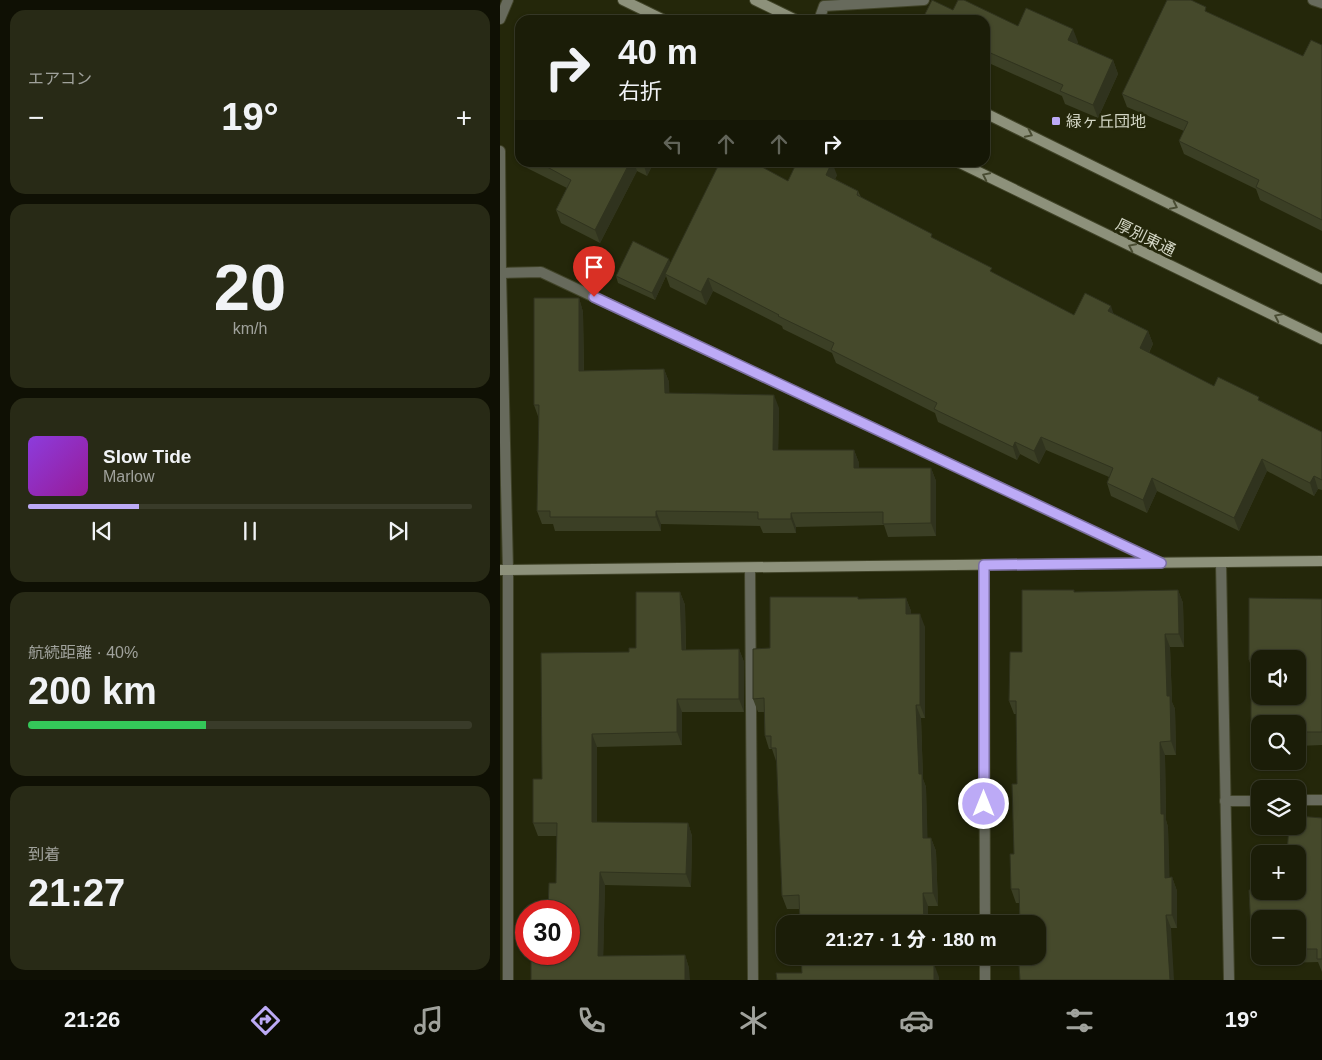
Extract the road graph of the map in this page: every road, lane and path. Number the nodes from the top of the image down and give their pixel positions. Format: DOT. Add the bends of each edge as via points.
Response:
graph roads {
  1 [pos="508,0"];
  2 [pos="623,0"];
  3 [pos="755,0"];
  4 [pos="924,0"];
  5 [pos="1313,0"];
  6 [pos="1322,3"];
  7 [pos="654,15"];
  8 [pos="786,15"];
  9 [pos="820,15"];
  10 [pos="500,20"];
  11 [pos="990,115"];
  12 [pos="500,151"];
  13 [pos="968,167"];
  14 [pos="501,273"];
  15 [pos="1322,279"];
  16 [pos="1322,339"];
  17 [pos="1322,561"];
  18 [pos="1161,563"];
  19 [pos="1221,563"];
  20 [pos="984,565"];
  21 [pos="750,569"];
  22 [pos="504,570"];
  23 [pos="1306,800"];
  24 [pos="1322,800"];
  25 [pos="1225,801"];
  26 [pos="1251,801"];
  27 [pos="985,915"];
  28 [pos="985,965"];
  29 [pos="508,980"];
  30 [pos="753,980"];
  31 [pos="985,980"];
  32 [pos="1228,980"];
  1 -- 10 [label="street"];
  2 -- 7 [label="street"];
  3 -- 8 [label="street"];
  4 -- 9 [label="street" via="824,6"];
  5 -- 6 [label="street"];
  11 -- 15 [label="street, one-way"];
  12 -- 14 [label="street"];
  16 -- 13 [label="street, 厚別東通, one-way"];
  14 -- 18 [label="street" via="541,272"];
  14 -- 22 [label="street"];
  17 -- 19 [label="street"];
  18 -- 19 [label="street"];
  18 -- 20 [label="street"];
  19 -- 25 [label="street"];
  20 -- 21 [label="street"];
  20 -- 27 [label="street"];
  21 -- 22 [label="street"];
  21 -- 30 [label="street"];
  22 -- 29 [label="street"];
  23 -- 24 [label="street"];
  25 -- 26 [label="street"];
  25 -- 32 [label="street"];
  28 -- 31 [label="street"];
}
